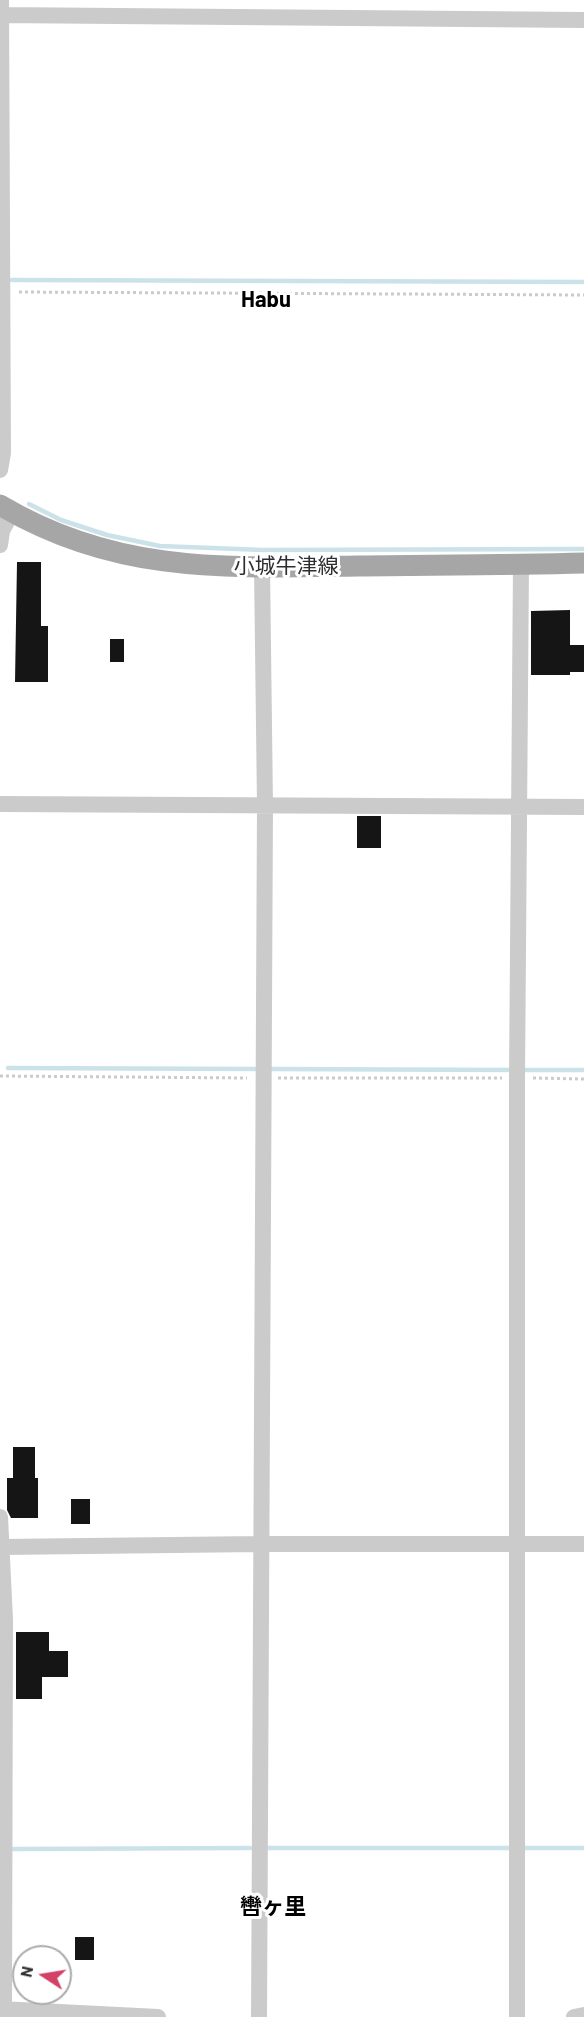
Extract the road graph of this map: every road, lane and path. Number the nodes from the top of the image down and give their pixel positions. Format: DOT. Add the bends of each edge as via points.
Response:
graph roads {
  1 [pos="1,10"];
  2 [pos="584,20"];
  3 [pos="2,291"];
  4 [pos="584,295"];
  5 [pos="0,470"];
  6 [pos="6,508"];
  7 [pos="0,545"];
  8 [pos="584,563"];
  9 [pos="521,564"];
  10 [pos="262,567"];
  11 [pos="0,804"];
  12 [pos="266,806"];
  13 [pos="520,807"];
  14 [pos="584,807"];
  15 [pos="0,1077"];
  16 [pos="264,1078"];
  17 [pos="517,1078"];
  18 [pos="584,1079"];
  19 [pos="0,1517"];
  20 [pos="260,1544"];
  21 [pos="584,1544"];
  22 [pos="516,1545"];
  23 [pos="1,1547"];
  24 [pos="2,2009"];
  25 [pos="44,2014"];
  26 [pos="584,2015"];
  27 [pos="158,2017"];
  28 [pos="259,2017"];
  29 [pos="517,2017"];
  30 [pos="574,2017"];
  1 -- 2 [label="street"];
  1 -- 3 [label="street"];
  3 -- 4 [label="path"];
  3 -- 5 [label="street"];
  6 -- 7 [label="street"];
  6 -- 10 [label="main road, 小城牛津線" via="72,539 117,553 196,565"];
  8 -- 9 [label="main road, 小城牛津線"];
  9 -- 10 [label="main road, 小城牛津線"];
  9 -- 13 [label="street"];
  10 -- 12 [label="street"];
  11 -- 12 [label="street"];
  12 -- 13 [label="street"];
  12 -- 16 [label="street"];
  13 -- 14 [label="street"];
  13 -- 17 [label="street"];
  15 -- 16 [label="path"];
  16 -- 17 [label="path"];
  16 -- 20 [label="street"];
  17 -- 18 [label="path"];
  17 -- 22 [label="street"];
  19 -- 23 [label="street"];
  20 -- 22 [label="street"];
  20 -- 23 [label="street"];
  20 -- 28 [label="street"];
  21 -- 22 [label="street"];
  22 -- 29 [label="street"];
  23 -- 24 [label="street" via="5,1620"];
  24 -- 25 [label="street"];
  25 -- 27 [label="street"];
  26 -- 30 [label="street"];
}
